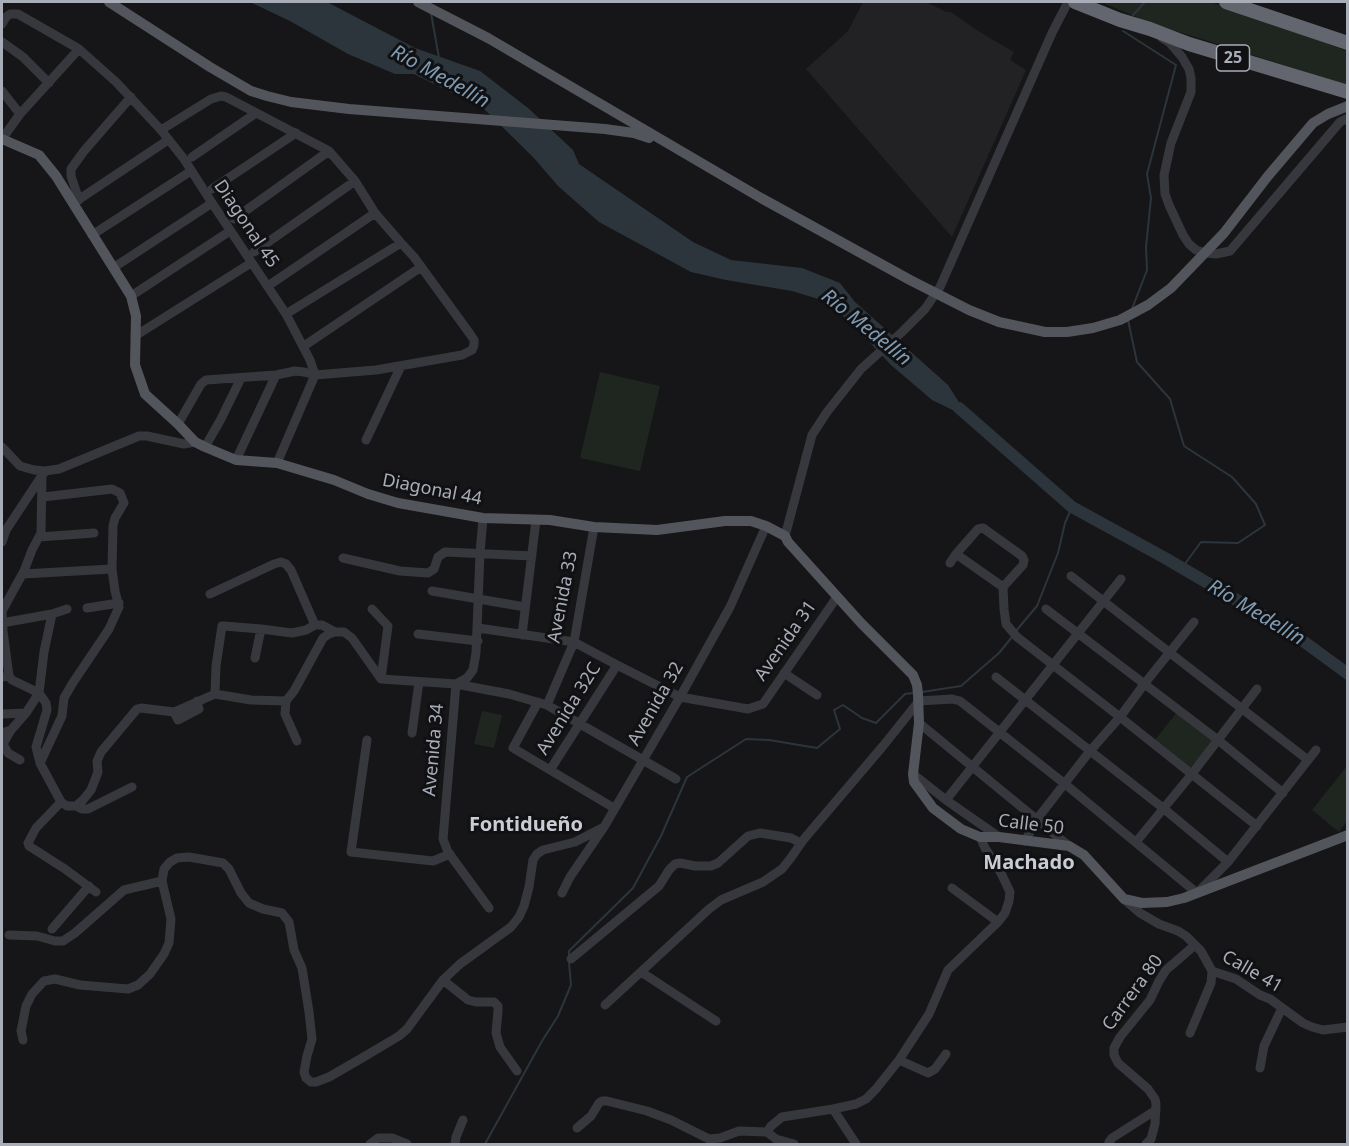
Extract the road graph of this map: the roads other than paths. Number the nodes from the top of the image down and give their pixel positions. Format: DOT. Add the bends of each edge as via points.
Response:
graph roads {
  1 [pos="109,2"];
  2 [pos="418,2"];
  3 [pos="1068,2"];
  4 [pos="1075,2"];
  5 [pos="1226,2"];
  6 [pos="4,21"];
  7 [pos="1150,29"];
  8 [pos="2,42"];
  9 [pos="1347,44"];
  10 [pos="79,49"];
  11 [pos="49,83"];
  12 [pos="2,92"];
  13 [pos="1347,92"];
  14 [pos="131,97"];
  15 [pos="1347,106"];
  16 [pos="256,113"];
  17 [pos="20,114"];
  18 [pos="1347,118"];
  19 [pos="161,130"];
  20 [pos="296,133"];
  21 [pos="2,139"];
  22 [pos="168,140"];
  23 [pos="666,143"];
  24 [pos="329,151"];
  25 [pos="192,157"];
  26 [pos="191,171"];
  27 [pos="355,182"];
  28 [pos="212,189"];
  29 [pos="76,202"];
  30 [pos="212,203"];
  31 [pos="375,213"];
  32 [pos="234,219"];
  33 [pos="230,231"];
  34 [pos="92,235"];
  35 [pos="400,243"];
  36 [pos="254,252"];
  37 [pos="251,263"];
  38 [pos="421,267"];
  39 [pos="113,268"];
  40 [pos="268,286"];
  41 [pos="131,296"];
  42 [pos="286,314"];
  43 [pos="135,336"];
  44 [pos="304,346"];
  45 [pos="401,366"];
  46 [pos="276,375"];
  47 [pos="315,375"];
  48 [pos="241,378"];
  49 [pos="178,424"];
  50 [pos="366,440"];
  51 [pos="200,445"];
  52 [pos="2,447"];
  53 [pos="236,460"];
  54 [pos="276,463"];
  55 [pos="44,473"];
  56 [pos="43,496"];
  57 [pos="483,518"];
  58 [pos="536,520"];
  59 [pos="766,526"];
  60 [pos="594,527"];
  61 [pos="94,533"];
  62 [pos="785,536"];
  63 [pos="39,537"];
  64 [pos="2,543"];
  65 [pos="480,553"];
  66 [pos="956,554"];
  67 [pos="532,556"];
  68 [pos="343,558"];
  69 [pos="950,563"];
  70 [pos="112,569"];
  71 [pos="22,574"];
  72 [pos="1071,576"];
  73 [pos="1121,579"];
  74 [pos="1004,587"];
  75 [pos="432,591"];
  76 [pos="210,594"];
  77 [pos="837,597"];
  78 [pos="478,598"];
  79 [pos="1104,601"];
  80 [pos="119,603"];
  81 [pos="525,607"];
  82 [pos="87,608"];
  83 [pos="67,609"];
  84 [pos="372,609"];
  85 [pos="1046,609"];
  86 [pos="2,611"];
  87 [pos="52,614"];
  88 [pos="1194,622"];
  89 [pos="2,623"];
  90 [pos="315,625"];
  91 [pos="478,628"];
  92 [pos="261,629"];
  93 [pos="335,632"];
  94 [pos="1079,633"];
  95 [pos="418,634"];
  96 [pos="522,635"];
  97 [pos="478,641"];
  98 [pos="574,642"];
  99 [pos="1170,652"];
  100 [pos="255,658"];
  101 [pos="1053,665"];
  102 [pos="616,666"];
  103 [pos="784,673"];
  104 [pos="5,676"];
  105 [pos="996,677"];
  106 [pos="381,679"];
  107 [pos="419,682"];
  108 [pos="1145,683"];
  109 [pos="456,684"];
  110 [pos="1257,689"];
  111 [pos="39,693"];
  112 [pos="215,694"];
  113 [pos="817,695"];
  114 [pos="680,697"];
  115 [pos="919,697"];
  116 [pos="1026,700"];
  117 [pos="286,701"];
  118 [pos="542,704"];
  119 [pos="1243,708"];
  120 [pos="26,713"];
  121 [pos="2,714"];
  122 [pos="1120,717"];
  123 [pos="580,723"];
  124 [pos="919,723"];
  125 [pos="6,731"];
  126 [pos="1000,732"];
  127 [pos="412,733"];
  128 [pos="367,740"];
  129 [pos="1218,740"];
  130 [pos="297,741"];
  131 [pos="1316,750"];
  132 [pos="1090,751"];
  133 [pos="20,760"];
  134 [pos="642,760"];
  135 [pos="1308,760"];
  136 [pos="40,763"];
  137 [pos="972,766"];
  138 [pos="550,770"];
  139 [pos="913,774"];
  140 [pos="1191,775"];
  141 [pos="676,779"];
  142 [pos="1065,784"];
  143 [pos="132,787"];
  144 [pos="1283,793"];
  145 [pos="946,800"];
  146 [pos="61,802"];
  147 [pos="76,806"];
  148 [pos="614,808"];
  149 [pos="1163,808"];
  150 [pos="1037,819"];
  151 [pos="1257,826"];
  152 [pos="604,827"];
  153 [pos="1347,835"];
  154 [pos="980,837"];
  155 [pos="999,837"];
  156 [pos="1025,841"];
  157 [pos="1136,842"];
  158 [pos="801,843"];
  159 [pos="1069,846"];
  160 [pos="450,854"];
  161 [pos="1228,862"];
  162 [pos="162,881"];
  163 [pos="952,888"];
  164 [pos="562,893"];
  165 [pos="1197,893"];
  166 [pos="1124,899"];
  167 [pos="489,908"];
  168 [pos="998,922"];
  169 [pos="52,929"];
  170 [pos="9,935"];
  171 [pos="1195,945"];
  172 [pos="571,959"];
  173 [pos="1212,971"];
  174 [pos="641,972"];
  175 [pos="443,980"];
  176 [pos="605,1005"];
  177 [pos="1282,1008"];
  178 [pos="716,1021"];
  179 [pos="1347,1027"];
  180 [pos="1190,1033"];
  181 [pos="23,1040"];
  182 [pos="946,1054"];
  183 [pos="899,1060"];
  184 [pos="1260,1068"];
  185 [pos="517,1071"];
  186 [pos="833,1109"];
  187 [pos="1156,1110"];
  188 [pos="463,1120"];
  189 [pos="577,1128"];
  190 [pos="767,1132"];
  191 [pos="1109,1143"];
  192 [pos="370,1144"];
  193 [pos="407,1144"];
  194 [pos="454,1144"];
  195 [pos="794,1144"];
  196 [pos="856,1144"];
  197 [pos="1146,1144"];
  1 -- 23 [label="main road" via="251,91 291,102 605,129"];
  2 -- 23 [label="main road"];
  3 -- 62 [label="street" via="940,287 925,309 861,369 812,435"];
  4 -- 7 [label="highway, 25"];
  5 -- 9 [label="highway"];
  6 -- 10 [label="street, Diagonal 45" via="10,14 18,14"];
  7 -- 13 [label="highway, 25"];
  7 -- 18 [label="street" via="1182,57 1191,78 1191,92 1171,143 1164,175 1169,206 1183,235 1196,250 1216,254 1230,251"];
  8 -- 11 [label="street"];
  10 -- 11 [label="street"];
  10 -- 14 [label="street, Diagonal 45"];
  11 -- 17 [label="street"];
  12 -- 17 [label="street"];
  14 -- 19 [label="street, Diagonal 45"];
  14 -- 29 [label="street" via="71,169"];
  15 -- 23 [label="main road" via="1313,123 1224,233 1171,288 1120,320 1067,332 1045,332 999,322 969,310"];
  16 -- 19 [label="street" via="226,97 216,97"];
  16 -- 20 [label="street"];
  16 -- 25 [label="street"];
  17 -- 21 [label="street"];
  19 -- 22 [label="street, Diagonal 45"];
  20 -- 24 [label="street"];
  20 -- 28 [label="street"];
  21 -- 29 [label="main road, Diagonal 44" via="39,155"];
  22 -- 26 [label="street, Diagonal 45"];
  22 -- 29 [label="street"];
  24 -- 27 [label="street"];
  24 -- 32 [label="street"];
  26 -- 30 [label="street, Diagonal 45"];
  26 -- 34 [label="street"];
  27 -- 31 [label="street"];
  27 -- 36 [label="street"];
  29 -- 34 [label="main road, Diagonal 44"];
  30 -- 33 [label="street, Diagonal 45"];
  30 -- 39 [label="street"];
  31 -- 35 [label="street"];
  31 -- 40 [label="street"];
  33 -- 37 [label="street, Diagonal 45"];
  33 -- 41 [label="street"];
  34 -- 39 [label="main road, Diagonal 44"];
  35 -- 38 [label="street"];
  35 -- 42 [label="street"];
  37 -- 40 [label="street, Diagonal 45"];
  37 -- 43 [label="street"];
  38 -- 44 [label="street"];
  38 -- 45 [label="street" via="474,345 462,356"];
  39 -- 41 [label="main road, Diagonal 44"];
  40 -- 42 [label="street, Diagonal 45"];
  41 -- 43 [label="main road, Diagonal 44"];
  42 -- 44 [label="street, Diagonal 45"];
  43 -- 49 [label="main road, Diagonal 44" via="135,365 145,394"];
  44 -- 47 [label="street, Diagonal 45"];
  45 -- 47 [label="street"];
  45 -- 50 [label="street"];
  46 -- 47 [label="street" via="299,371"];
  46 -- 48 [label="street"];
  46 -- 53 [label="street"];
  47 -- 54 [label="street"];
  48 -- 49 [label="street" via="206,380"];
  48 -- 51 [label="street" via="221,419"];
  49 -- 51 [label="main road, Diagonal 44"];
  51 -- 53 [label="main road, Diagonal 44"];
  51 -- 55 [label="street" via="139,436"];
  52 -- 55 [label="street" via="20,466"];
  53 -- 54 [label="main road, Diagonal 44"];
  54 -- 57 [label="main road, Diagonal 44" via="398,503"];
  55 -- 56 [label="street"];
  55 -- 64 [label="street" via="6,530"];
  56 -- 63 [label="street"];
  56 -- 70 [label="street" via="112,489 120,493 124,503 113,526"];
  57 -- 58 [label="main road, Diagonal 44"];
  57 -- 65 [label="street, Avenida 34"];
  58 -- 60 [label="main road, Diagonal 44"];
  58 -- 67 [label="street"];
  59 -- 60 [label="main road, Diagonal 44" via="751,521 725,521 657,530"];
  59 -- 62 [label="main road, Diagonal 44"];
  59 -- 114 [label="street, Avenida 32" via="730,607"];
  60 -- 98 [label="street, Avenida 33"];
  61 -- 63 [label="street"];
  62 -- 77 [label="main road, Diagonal 44"];
  63 -- 71 [label="street"];
  65 -- 67 [label="street"];
  65 -- 68 [label="street" via="445,552 428,573"];
  65 -- 78 [label="street, Avenida 34"];
  66 -- 69 [label="street"];
  66 -- 74 [label="street"];
  66 -- 74 [label="street" via="983,528 1024,560"];
  67 -- 81 [label="street"];
  70 -- 71 [label="street"];
  70 -- 80 [label="street"];
  71 -- 86 [label="street"];
  72 -- 79 [label="street"];
  73 -- 79 [label="street"];
  74 -- 101 [label="street" via="1006,624"];
  75 -- 78 [label="street"];
  76 -- 90 [label="street" via="281,562 291,570"];
  77 -- 103 [label="street, Avenida 31"];
  77 -- 115 [label="main road, Diagonal 44" via="913,675"];
  78 -- 81 [label="street"];
  78 -- 91 [label="street, Avenida 34"];
  79 -- 94 [label="street"];
  79 -- 99 [label="street"];
  80 -- 82 [label="street"];
  80 -- 136 [label="street" via="110,629 64,698 62,717"];
  81 -- 96 [label="street"];
  83 -- 87 [label="street"];
  84 -- 106 [label="street" via="388,626"];
  85 -- 94 [label="street"];
  86 -- 89 [label="street"];
  87 -- 89 [label="street"];
  87 -- 111 [label="street"];
  88 -- 99 [label="street"];
  89 -- 104 [label="street"];
  90 -- 92 [label="street" via="292,633"];
  90 -- 93 [label="street"];
  91 -- 96 [label="street"];
  91 -- 97 [label="street, Avenida 34"];
  92 -- 100 [label="street"];
  92 -- 112 [label="street" via="220,629"];
  93 -- 106 [label="street" via="352,638"];
  93 -- 117 [label="street" via="323,638"];
  94 -- 101 [label="street"];
  94 -- 108 [label="street"];
  95 -- 97 [label="street"];
  96 -- 98 [label="street"];
  97 -- 109 [label="street, Avenida 34" via="473,670"];
  98 -- 102 [label="street"];
  98 -- 118 [label="street, Avenida 33"];
  99 -- 108 [label="street"];
  99 -- 119 [label="street"];
  101 -- 116 [label="street"];
  101 -- 122 [label="street"];
  102 -- 114 [label="street"];
  102 -- 123 [label="street, Avenida 32C"];
  103 -- 113 [label="street"];
  103 -- 114 [label="street, Avenida 31" via="763,704 753,709"];
  104 -- 111 [label="street"];
  105 -- 116 [label="street"];
  106 -- 107 [label="street"];
  107 -- 109 [label="street"];
  107 -- 127 [label="street"];
  108 -- 122 [label="street"];
  108 -- 129 [label="street"];
  109 -- 118 [label="street"];
  109 -- 160 [label="street, Avenida 34" via="443,839"];
  110 -- 119 [label="street"];
  111 -- 120 [label="street"];
  111 -- 136 [label="street" via="47,710 36,747"];
  112 -- 117 [label="street"];
  112 -- 147 [label="street" via="174,712 136,708 101,752 91,790"];
  114 -- 134 [label="street, Avenida 32"];
  115 -- 124 [label="main road"];
  115 -- 126 [label="street" via="960,701"];
  115 -- 158 [label="street"];
  116 -- 126 [label="street"];
  116 -- 132 [label="street"];
  117 -- 130 [label="street" via="285,714"];
  118 -- 123 [label="street"];
  118 -- 138 [label="street, Avenida 33" via="513,747"];
  119 -- 129 [label="street"];
  119 -- 135 [label="street"];
  120 -- 121 [label="street"];
  120 -- 125 [label="street"];
  122 -- 132 [label="street"];
  122 -- 140 [label="street"];
  123 -- 134 [label="street"];
  123 -- 138 [label="street, Avenida 32C"];
  124 -- 137 [label="street"];
  124 -- 139 [label="main road"];
  125 -- 133 [label="street" via="3,744 8,753"];
  126 -- 137 [label="street"];
  126 -- 142 [label="street"];
  128 -- 160 [label="street" via="351,852 433,861"];
  129 -- 140 [label="street"];
  129 -- 144 [label="street"];
  131 -- 135 [label="street"];
  132 -- 142 [label="street"];
  132 -- 149 [label="street"];
  134 -- 141 [label="street"];
  134 -- 148 [label="street, Avenida 32"];
  135 -- 144 [label="street"];
  136 -- 146 [label="street"];
  137 -- 145 [label="street"];
  137 -- 150 [label="street"];
  138 -- 148 [label="street"];
  139 -- 145 [label="street"];
  139 -- 154 [label="main road, Calle 50" via="914,782 933,808 961,829"];
  140 -- 149 [label="street"];
  140 -- 151 [label="street"];
  142 -- 150 [label="street"];
  142 -- 157 [label="street"];
  143 -- 147 [label="street" via="88,809"];
  144 -- 151 [label="street"];
  145 -- 155 [label="street"];
  146 -- 147 [label="street"];
  146 -- 169 [label="street" via="36,828 29,846 93,889"];
  148 -- 152 [label="street, Avenida 32"];
  149 -- 157 [label="street"];
  149 -- 161 [label="street"];
  150 -- 156 [label="street"];
  150 -- 159 [label="street"];
  151 -- 161 [label="street"];
  152 -- 164 [label="street, Avenida 32"];
  152 -- 175 [label="street" via="537,854 524,906 511,927"];
  153 -- 165 [label="main road"];
  154 -- 155 [label="main road, Calle 50"];
  154 -- 168 [label="street" via="1010,891 1005,914"];
  155 -- 156 [label="main road, Calle 50"];
  156 -- 159 [label="main road, Calle 50"];
  157 -- 165 [label="street"];
  158 -- 172 [label="street" via="760,834 748,836 711,866 675,864 660,886"];
  158 -- 174 [label="street" via="782,869 721,900"];
  159 -- 166 [label="main road, Calle 50" via="1084,855"];
  160 -- 167 [label="street, Avenida 34"];
  161 -- 165 [label="street"];
  162 -- 170 [label="street" via="124,890 63,941"];
  162 -- 175 [label="street" via="164,869 177,858 223,863 249,903 285,916 302,968 309,1012 312,1040 304,1072 311,1082 328,1077 399,1036"];
  162 -- 181 [label="street" via="171,919 169,943 150,974 128,989 55,979 44,981 26,1006"];
  163 -- 168 [label="street"];
  165 -- 166 [label="main road" via="1167,902"];
  166 -- 171 [label="street, Calle 41" via="1140,913 1178,931"];
  168 -- 183 [label="street" via="948,970 929,1014"];
  171 -- 173 [label="street, Calle 41"];
  171 -- 187 [label="street, Carrera 80" via="1166,970 1150,1000 1114,1048 1118,1062 1155,1099"];
  173 -- 177 [label="street, Calle 41" via="1236,979"];
  173 -- 180 [label="street" via="1211,983"];
  174 -- 176 [label="street"];
  174 -- 178 [label="street"];
  175 -- 185 [label="street" via="468,1000 494,1002 498,1006 496,1034"];
  177 -- 179 [label="street, Calle 41" via="1312,1027"];
  177 -- 184 [label="street" via="1264,1046"];
  182 -- 183 [label="street" via="928,1073"];
  183 -- 186 [label="street" via="866,1099"];
  186 -- 190 [label="street" via="782,1117"];
  186 -- 196 [label="street"];
  187 -- 191 [label="street"];
  187 -- 197 [label="street" via="1151,1139"];
  188 -- 194 [label="street"];
  189 -- 190 [label="street" via="599,1103 608,1101 671,1120 709,1139 739,1131"];
  190 -- 195 [label="street"];
  192 -- 193 [label="street" via="378,1138"];
}
